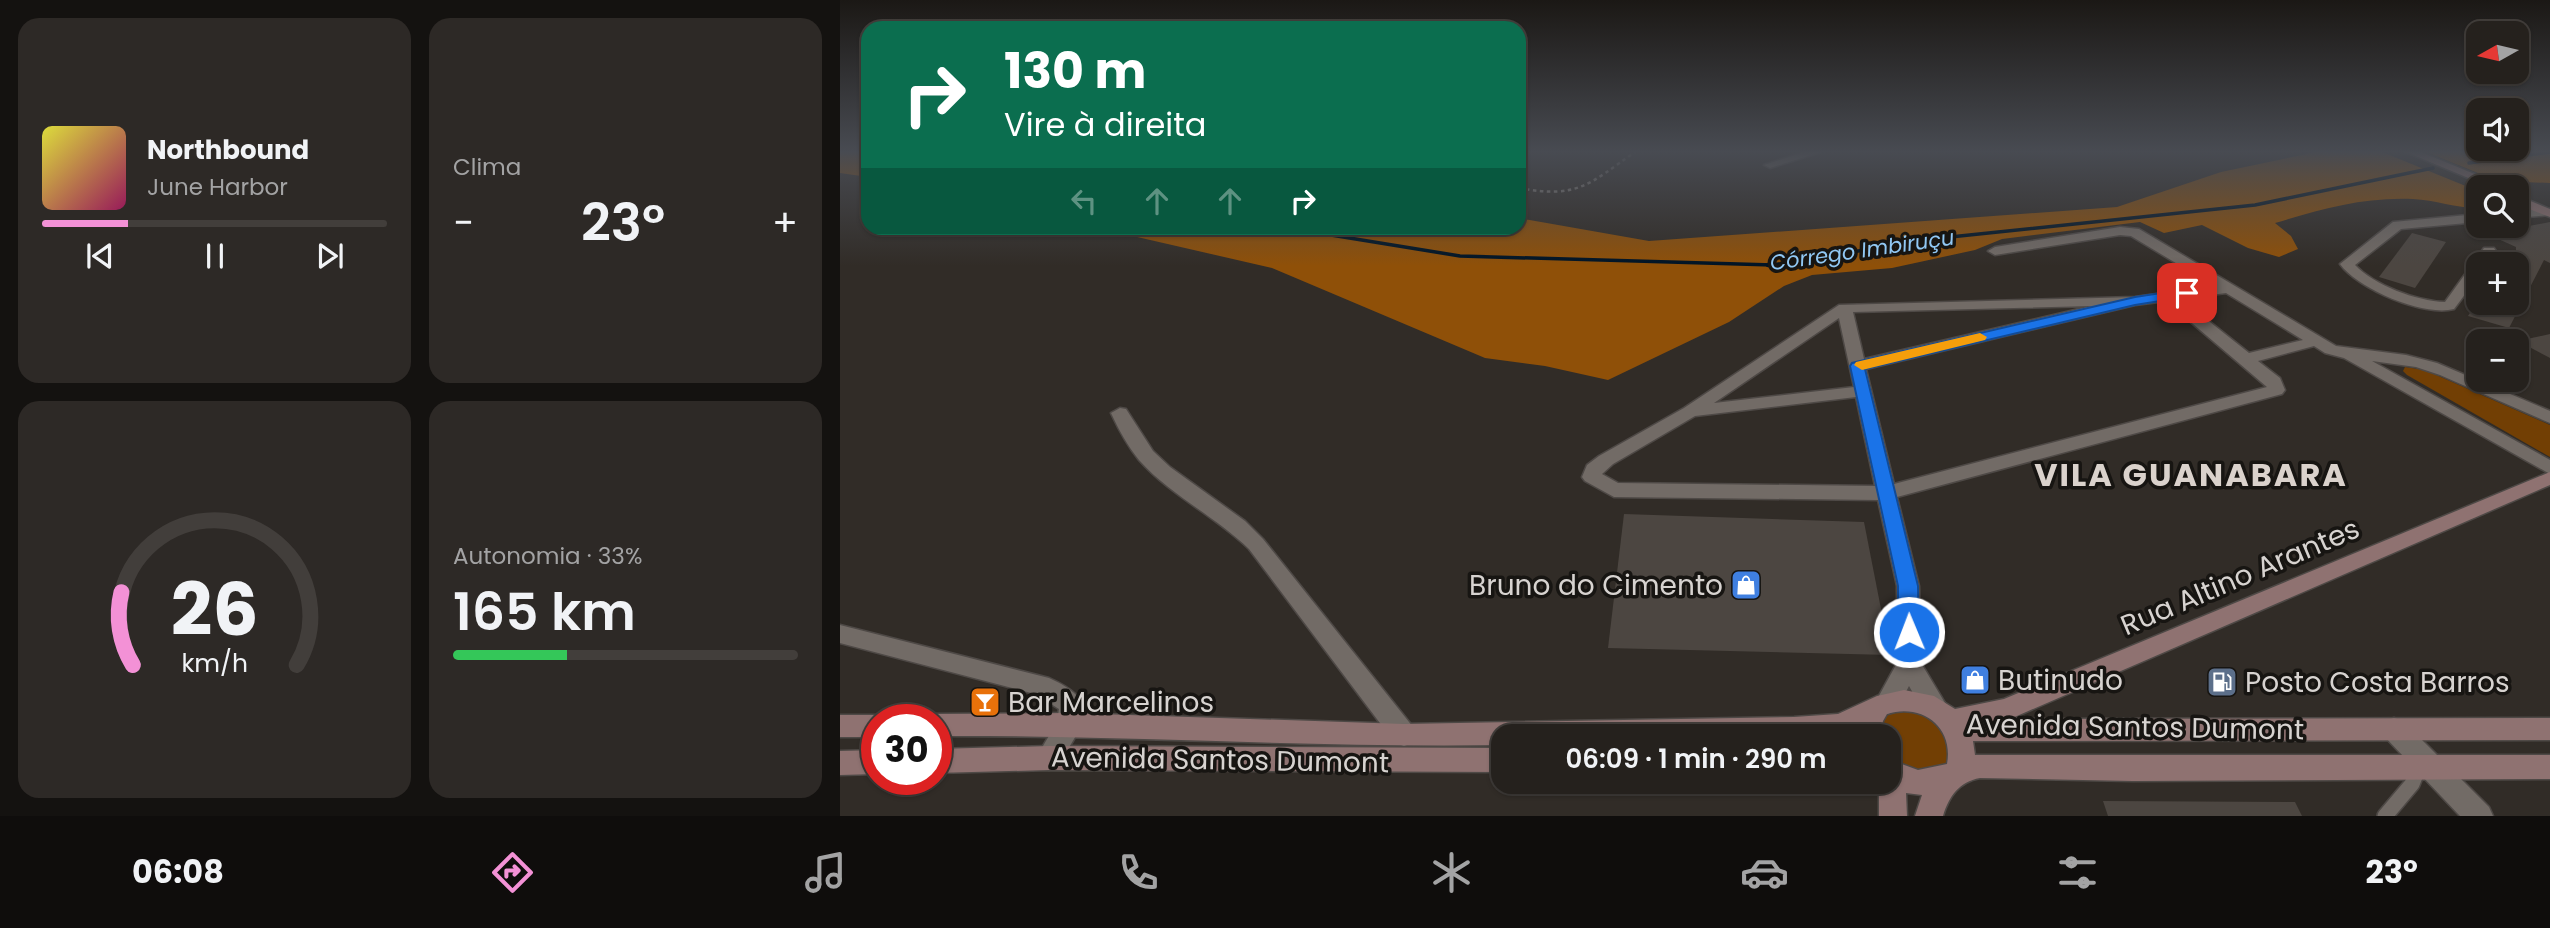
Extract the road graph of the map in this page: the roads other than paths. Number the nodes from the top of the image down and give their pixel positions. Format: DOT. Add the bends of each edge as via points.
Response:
graph roads {
  1 [pos="2529,201"];
  2 [pos="2529,204"];
  3 [pos="2549,211"];
  4 [pos="2529,213"];
  5 [pos="2466,219"];
  6 [pos="1994,251"];
  7 [pos="2466,283"];
  8 [pos="2227,289"];
  9 [pos="2167,295"];
  10 [pos="2135,301"];
  11 [pos="1844,308"];
  12 [pos="2312,341"];
  13 [pos="2350,355"];
  14 [pos="2245,359"];
  15 [pos="1857,366"];
  16 [pos="1862,391"];
  17 [pos="1690,412"];
  18 [pos="1120,413"];
  19 [pos="2550,418"];
  20 [pos="2550,468"];
  21 [pos="2550,478"];
  22 [pos="1886,493"];
  23 [pos="840,634"];
  24 [pos="1909,664"];
  25 [pos="1884,705"];
  26 [pos="1947,720"];
  27 [pos="1069,724"];
  28 [pos="1869,724"];
  29 [pos="952,725"];
  30 [pos="840,726"];
  31 [pos="861,726"];
  32 [pos="2394,729"];
  33 [pos="2550,729"];
  34 [pos="1404,736"];
  35 [pos="1049,758"];
  36 [pos="1491,760"];
  37 [pos="952,761"];
  38 [pos="861,762"];
  39 [pos="840,763"];
  40 [pos="2550,767"];
  41 [pos="2426,769"];
  42 [pos="1955,773"];
  43 [pos="1901,776"];
  44 [pos="1891,794"];
  45 [pos="1893,816"];
  46 [pos="1929,816"];
  47 [pos="2385,816"];
  48 [pos="2479,816"];
  1 -- 3 [label="street"];
  2 -- 3 [label="street"];
  3 -- 4 [label="street"];
  5 -- 7 [label="street" via="2398,225 2347,264 2361,278 2428,306 2449,306"];
  6 -- 8 [label="street" via="2134,232"];
  8 -- 9 [label="street"];
  8 -- 12 [label="street"];
  9 -- 10 [label="street"];
  9 -- 14 [label="street"];
  10 -- 11 [label="street"];
  10 -- 15 [label="street"];
  11 -- 15 [label="street"];
  11 -- 17 [label="street"];
  12 -- 13 [label="street"];
  12 -- 14 [label="street"];
  13 -- 19 [label="street" via="2390,356 2432,366"];
  13 -- 20 [label="street"];
  14 -- 22 [label="street" via="2274,382 2273,391"];
  15 -- 16 [label="street"];
  16 -- 17 [label="street"];
  16 -- 22 [label="street"];
  17 -- 22 [label="street" via="1606,460 1594,469 1592,477 1614,490"];
  18 -- 34 [label="street" via="1141,453 1217,508 1257,545"];
  21 -- 26 [label="street, Rua Altino Arantes" via="2007,709"];
  22 -- 24 [label="street" via="1908,586"];
  23 -- 27 [label="street" via="1041,685 1072,705"];
  24 -- 25 [label="street"];
  24 -- 26 [label="street"];
  25 -- 26 [label="street, Avenida Santos Dumont" via="1906,700"];
  25 -- 28 [label="street" via="1871,716"];
  25 -- 34 [label="street, Avenida Santos Dumont" via="1836,726 1794,729"];
  26 -- 32 [label="street, Avenida Santos Dumont"];
  26 -- 42 [label="street" via="1961,741"];
  27 -- 29 [label="street, Avenida Santos Dumont"];
  27 -- 34 [label="street, Avenida Santos Dumont"];
  27 -- 35 [label="street"];
  30 -- 31 [label="street"];
  32 -- 33 [label="street, Avenida Santos Dumont"];
  32 -- 41 [label="street"];
  35 -- 36 [label="street, Avenida Santos Dumont"];
  35 -- 37 [label="street, Avenida Santos Dumont"];
  38 -- 39 [label="street"];
  40 -- 41 [label="street, Avenida Santos Dumont"];
  41 -- 42 [label="street, Avenida Santos Dumont" via="1980,766"];
  41 -- 47 [label="lane"];
  41 -- 48 [label="street"];
  42 -- 43 [label="street, Avenida Santos Dumont" via="1924,783"];
  42 -- 46 [label="street" via="1936,792"];
  44 -- 45 [label="street"];
}
